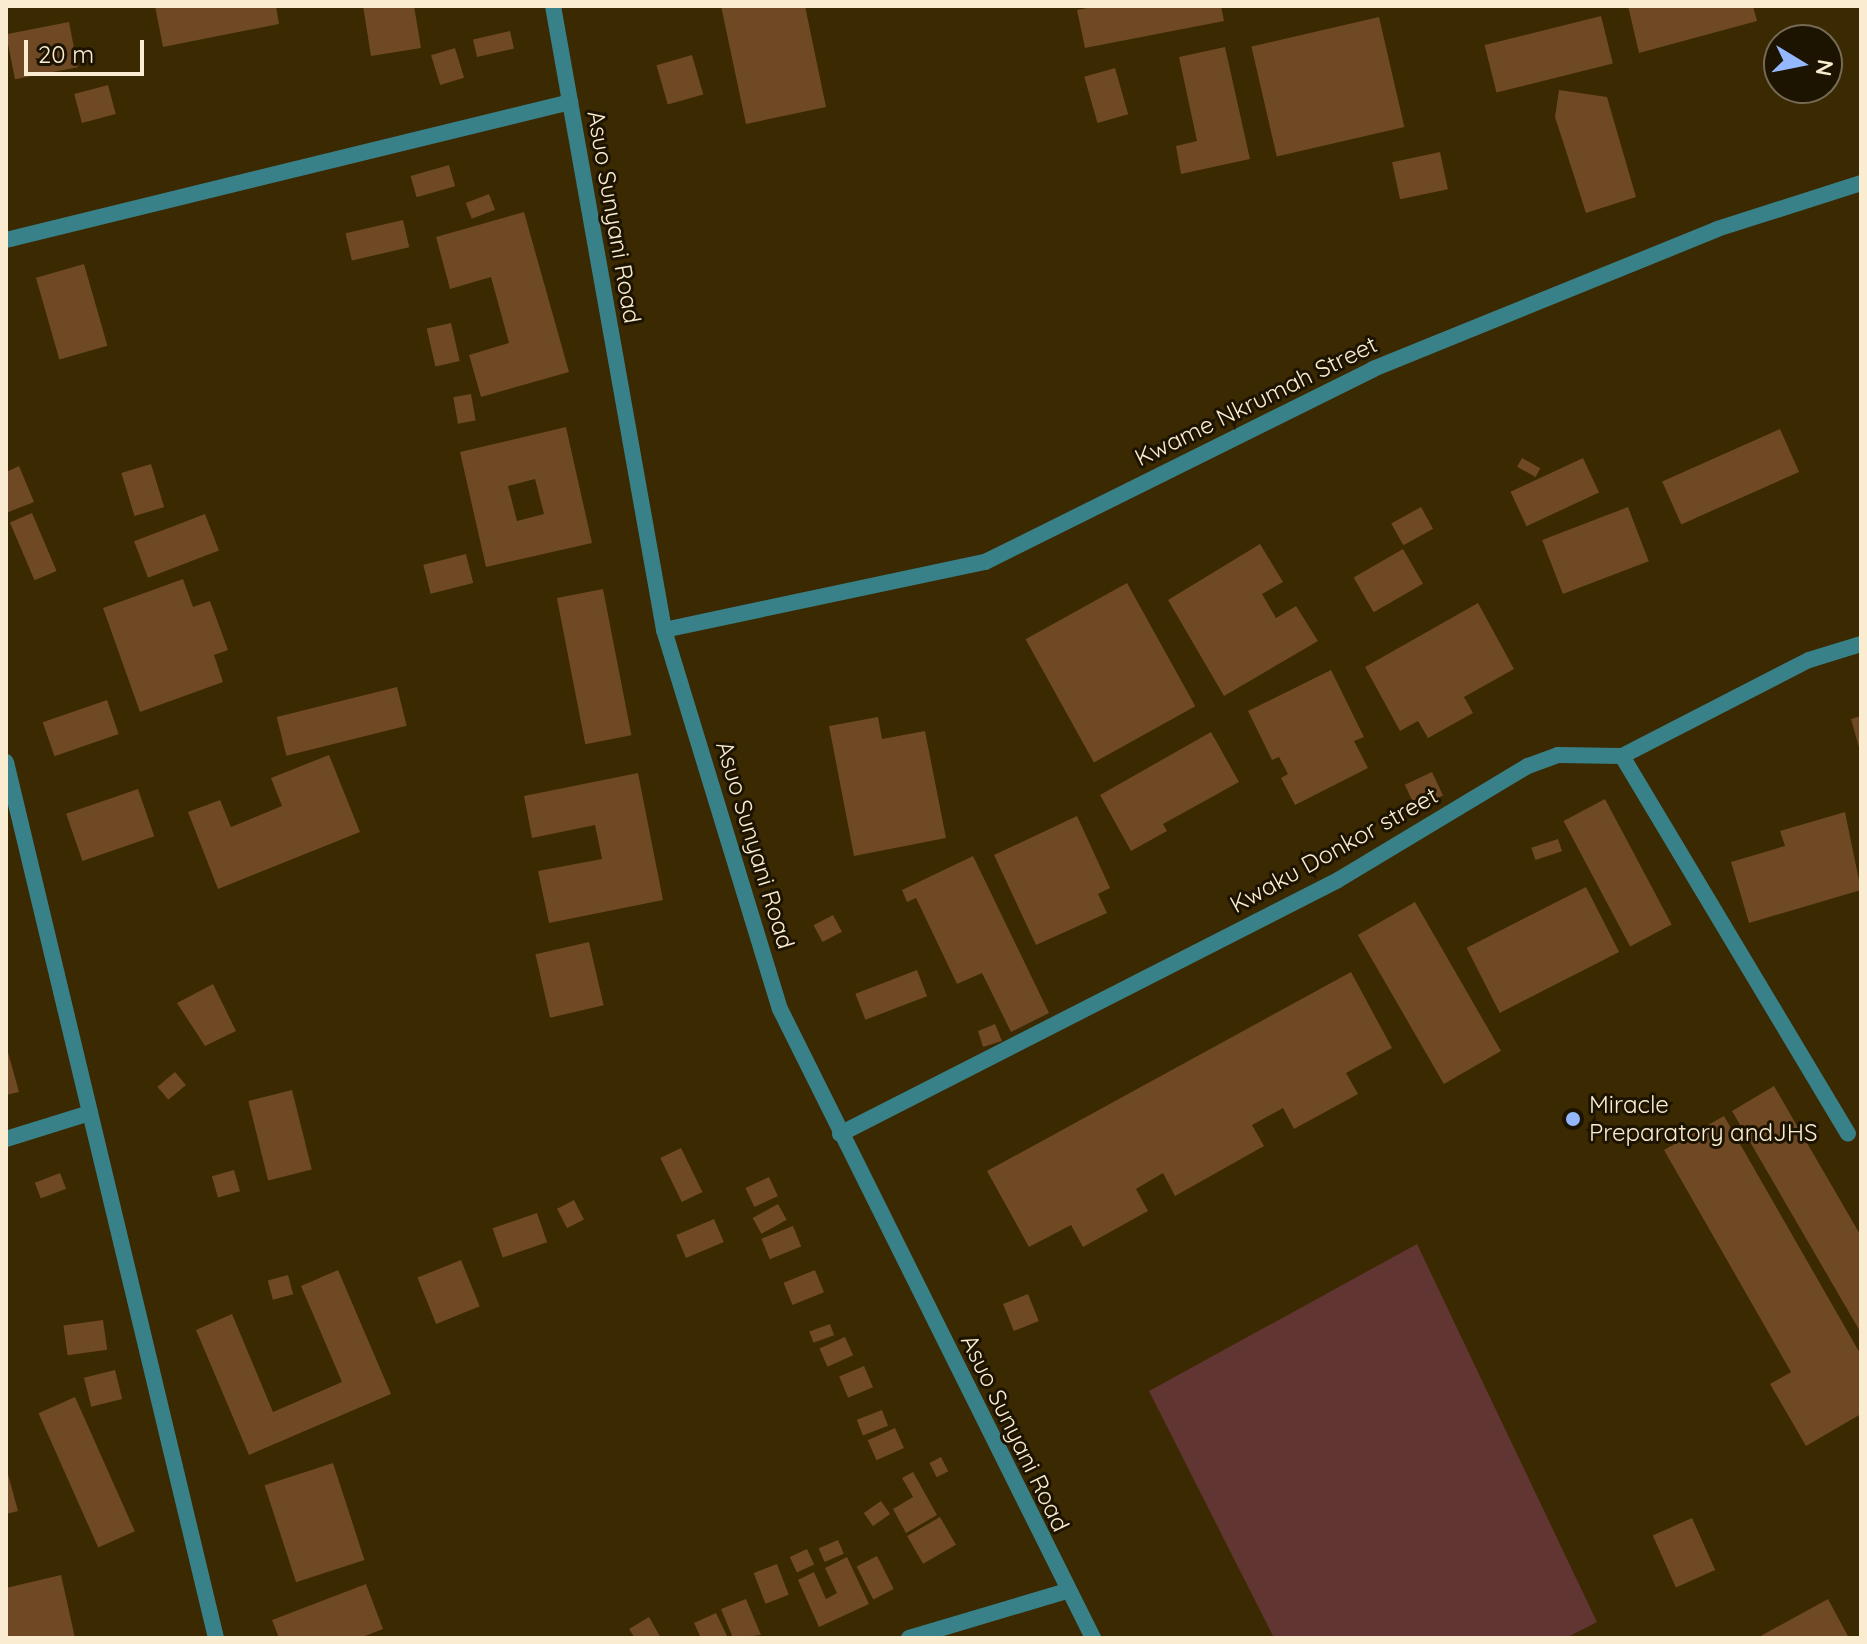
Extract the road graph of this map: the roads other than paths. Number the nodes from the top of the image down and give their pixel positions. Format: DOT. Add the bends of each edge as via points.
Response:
graph roads {
  1 [pos="553,6"];
  2 [pos="570,102"];
  3 [pos="1861,183"];
  4 [pos="6,240"];
  5 [pos="664,630"];
  6 [pos="1861,644"];
  7 [pos="1622,756"];
  8 [pos="6,762"];
  9 [pos="90,1113"];
  10 [pos="1848,1133"];
  11 [pos="840,1134"];
  12 [pos="6,1139"];
  13 [pos="1067,1591"];
  14 [pos="216,1638"];
  15 [pos="909,1638"];
  16 [pos="1093,1638"];
  1 -- 2 [label="street, Asuo Sunyani Road"];
  2 -- 4 [label="street"];
  2 -- 5 [label="street, Asuo Sunyani Road"];
  3 -- 5 [label="street, Kwame Nkrumah Street" via="1717,229 1373,369 985,562"];
  5 -- 11 [label="street, Asuo Sunyani Road" via="780,1009"];
  6 -- 7 [label="street, Kwaku Donkor street" via="1809,660"];
  7 -- 10 [label="street"];
  7 -- 11 [label="street, Kwaku Donkor street" via="1558,755 1528,766 1338,880"];
  8 -- 9 [label="street"];
  9 -- 12 [label="street"];
  9 -- 14 [label="street"];
  11 -- 13 [label="street, Asuo Sunyani Road"];
  13 -- 15 [label="street"];
  13 -- 16 [label="street, Asuo Sunyani Road"];
}
